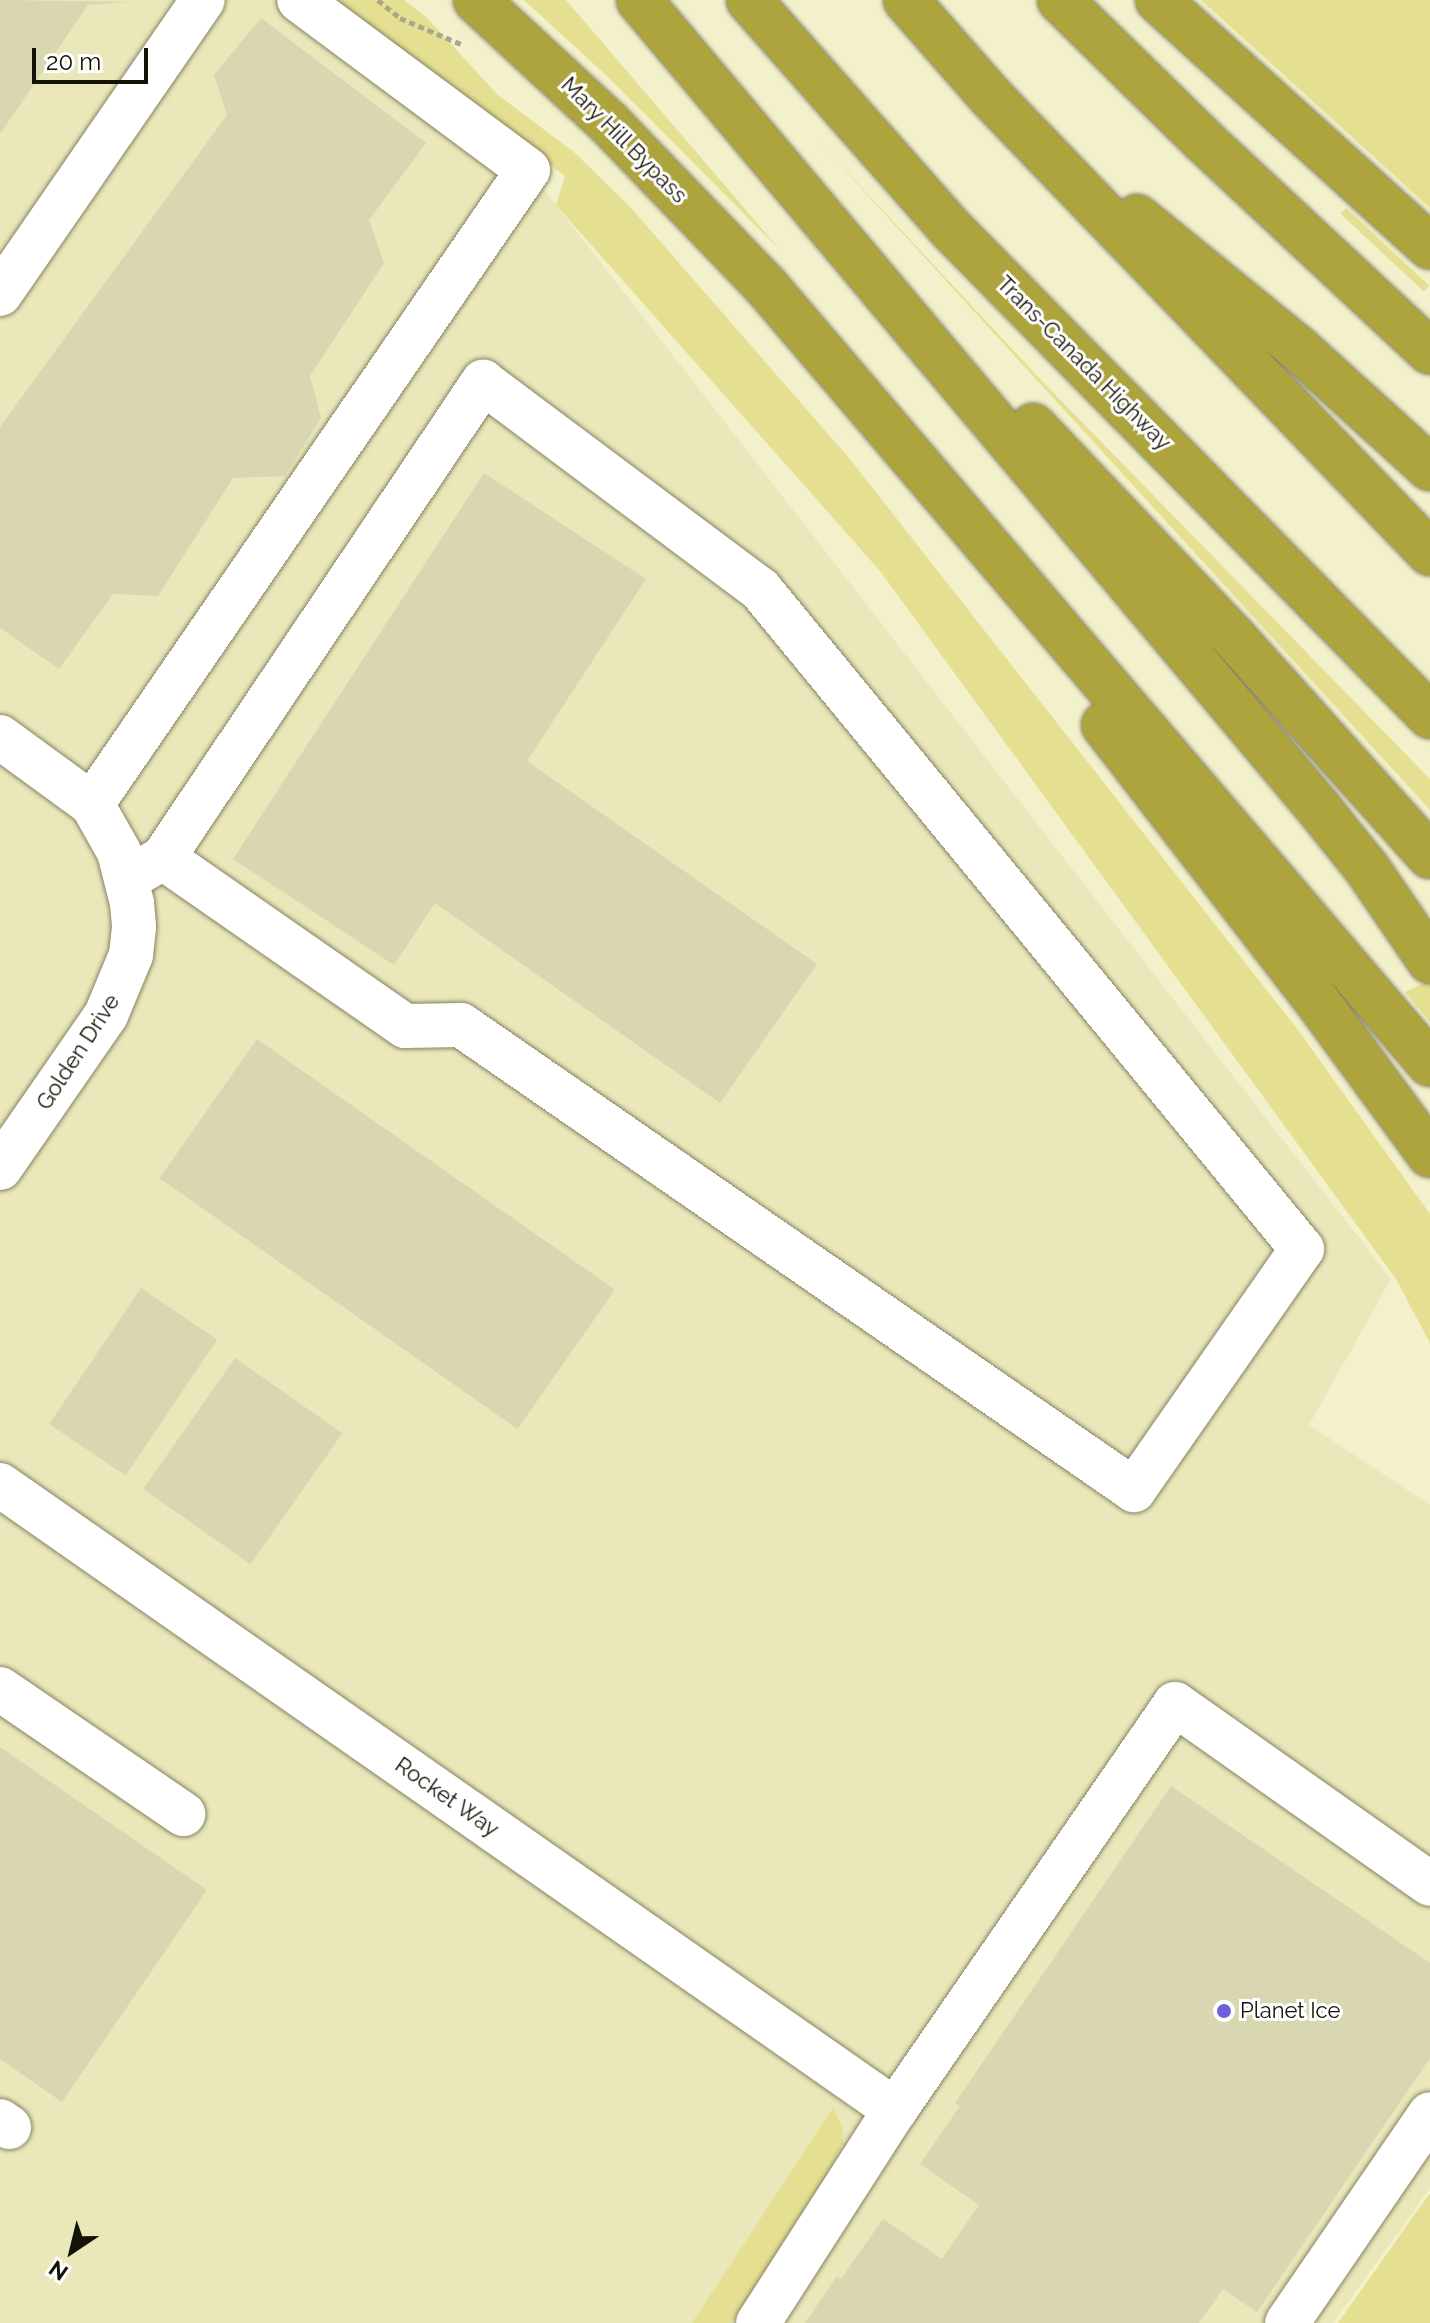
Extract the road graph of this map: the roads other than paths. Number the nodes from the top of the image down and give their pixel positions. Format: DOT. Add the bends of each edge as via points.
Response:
graph roads {
  1 [pos="203,0"];
  2 [pos="299,0"];
  3 [pos="476,0"];
  4 [pos="639,0"];
  5 [pos="749,0"];
  6 [pos="906,0"];
  7 [pos="1060,0"];
  8 [pos="1158,0"];
  9 [pos="991,97"];
  10 [pos="742,120"];
  11 [pos="1430,247"];
  12 [pos="765,285"];
  13 [pos="0,294"];
  14 [pos="1430,352"];
  15 [pos="1430,468"];
  16 [pos="1430,553"];
  17 [pos="1430,716"];
  18 [pos="0,737"];
  19 [pos="92,804"];
  20 [pos="1430,856"];
  21 [pos="145,868"];
  22 [pos="1430,961"];
  23 [pos="1430,1064"];
  24 [pos="1430,1155"];
  25 [pos="0,1168"];
  26 [pos="0,1485"];
  27 [pos="0,1689"];
  28 [pos="183,1814"];
  29 [pos="1430,1884"];
  30 [pos="895,2110"];
  31 [pos="1430,2114"];
  32 [pos="758,2323"];
  33 [pos="1287,2323"];
  1 -- 13 [label="street"];
  2 -- 19 [label="street" via="528,170"];
  3 -- 12 [label="highway, Mary Hill Bypass" via="609,123"];
  4 -- 10 [label="highway"];
  5 -- 17 [label="highway, Trans-Canada Highway" via="951,229"];
  6 -- 9 [label="highway"];
  7 -- 14 [label="highway"];
  8 -- 11 [label="highway"];
  9 -- 15 [label="highway" via="1299,349"];
  9 -- 16 [label="highway"];
  10 -- 20 [label="highway" via="1236,640"];
  10 -- 22 [label="highway" via="1320,810"];
  12 -- 23 [label="highway"];
  12 -- 24 [label="highway" via="1313,995"];
  18 -- 19 [label="street"];
  19 -- 21 [label="street, Golden Drive" via="119,852"];
  21 -- 21 [label="street" via="483,382 760,589 1302,1249 1134,1490 461,1025 405,1026"];
  21 -- 25 [label="street, Golden Drive" via="122,984"];
  26 -- 30 [label="street, Rocket Way"];
  27 -- 28 [label="street"];
  29 -- 30 [label="street" via="1175,1704"];
  30 -- 32 [label="street"];
  31 -- 33 [label="street"];
}
